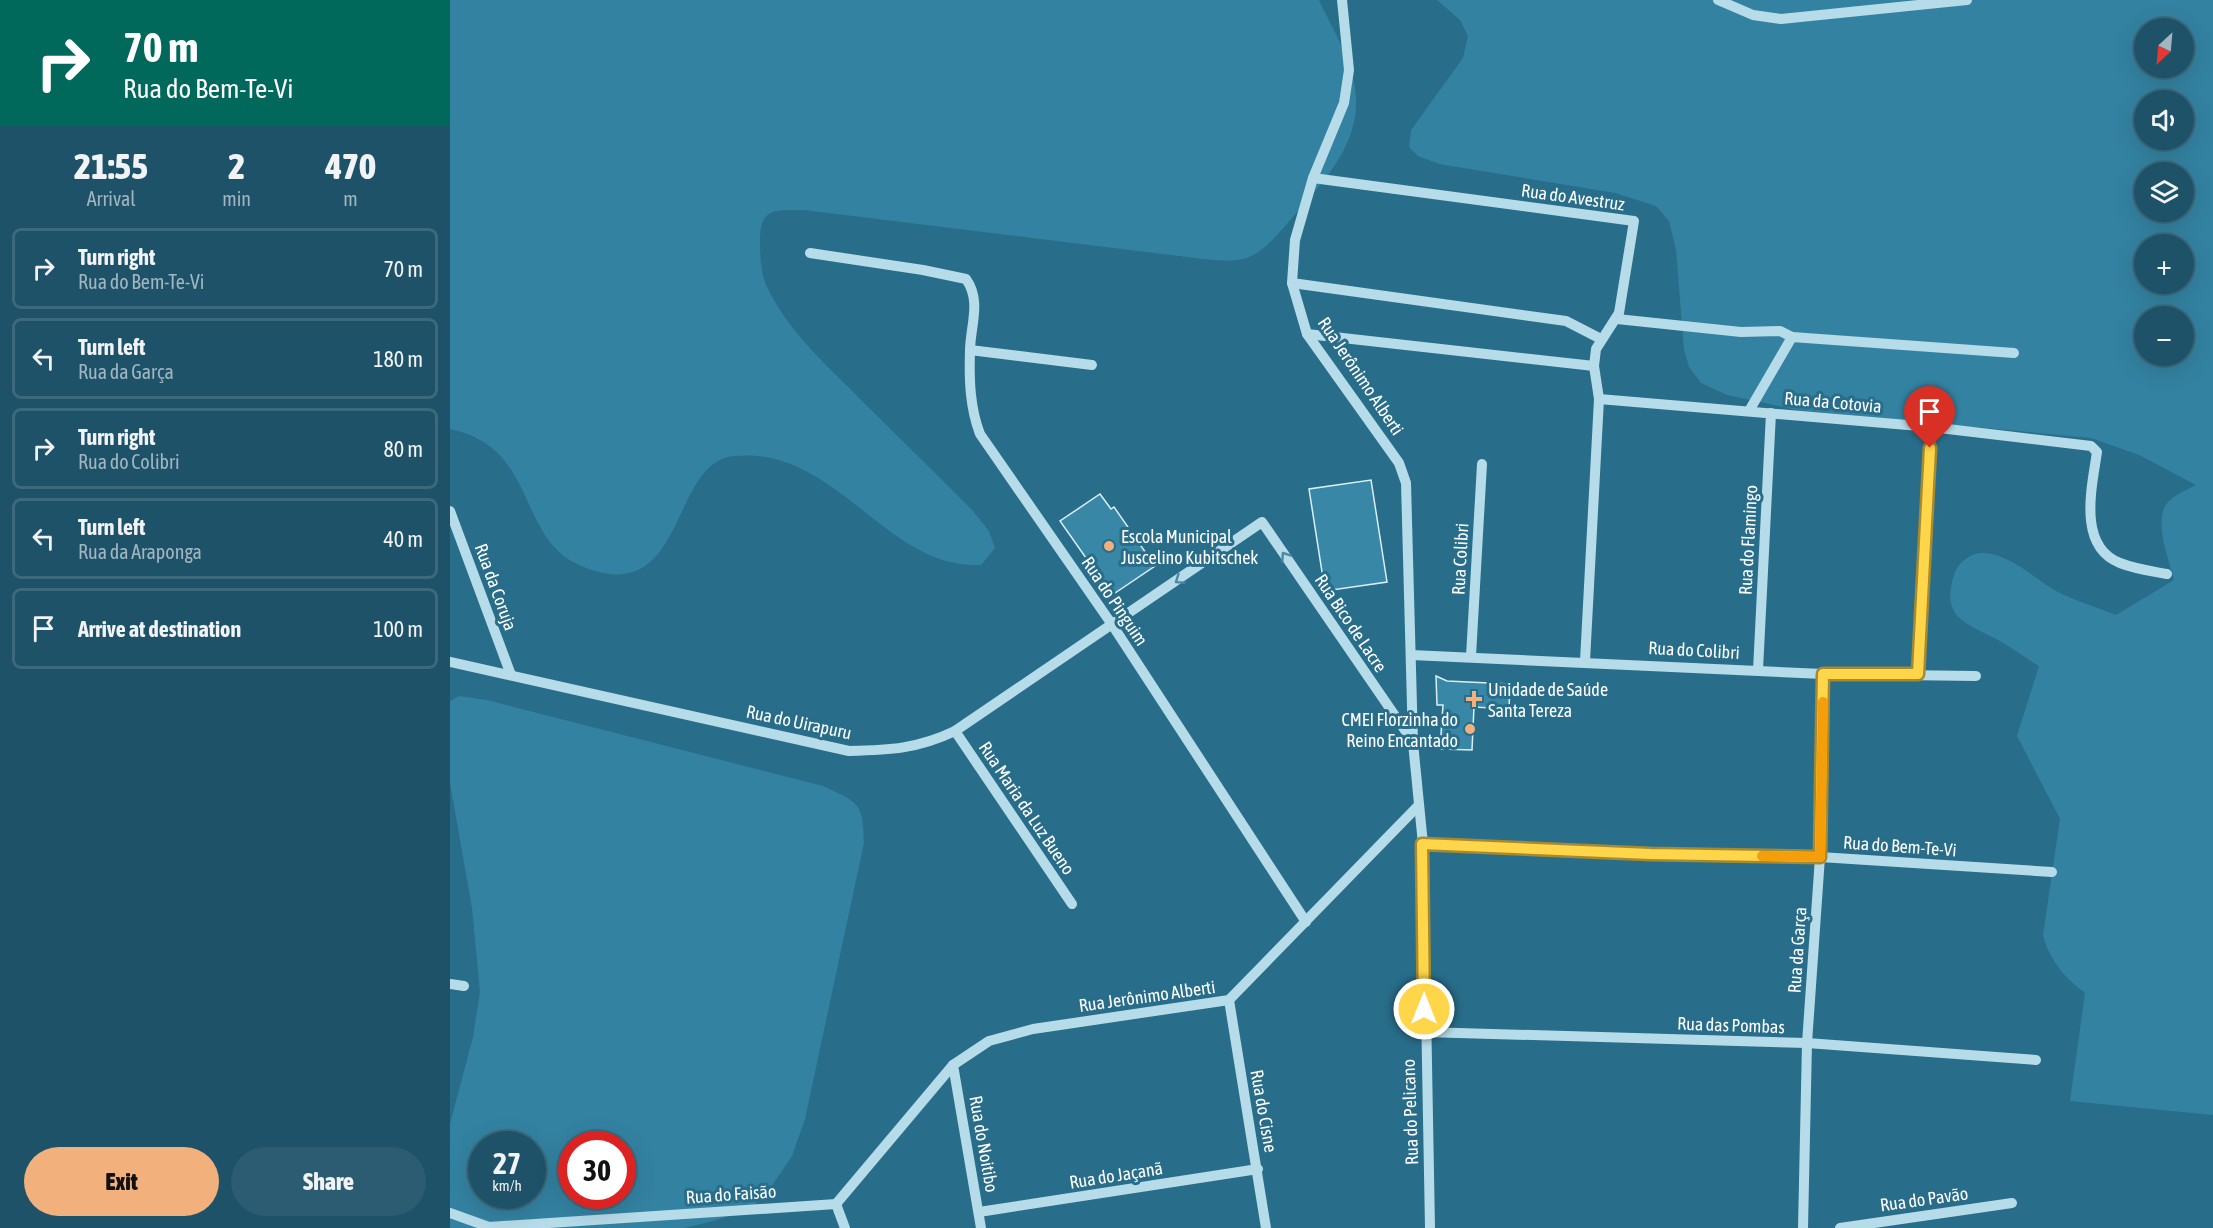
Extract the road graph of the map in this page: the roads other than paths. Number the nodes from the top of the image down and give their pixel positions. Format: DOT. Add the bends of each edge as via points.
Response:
graph roads {
  1 [pos="1342,0"];
  2 [pos="1718,0"];
  3 [pos="1967,0"];
  4 [pos="1313,178"];
  5 [pos="810,253"];
  6 [pos="1292,283"];
  7 [pos="1617,319"];
  8 [pos="1307,334"];
  9 [pos="1792,337"];
  10 [pos="1601,339"];
  11 [pos="970,350"];
  12 [pos="2014,353"];
  13 [pos="1092,365"];
  14 [pos="1594,366"];
  15 [pos="1599,399"];
  16 [pos="1749,411"];
  17 [pos="1771,413"];
  18 [pos="1931,427"];
  19 [pos="1482,464"];
  20 [pos="450,511"];
  21 [pos="1262,522"];
  22 [pos="2167,574"];
  23 [pos="1113,626"];
  24 [pos="1411,655"];
  25 [pos="1471,656"];
  26 [pos="1584,661"];
  27 [pos="450,662"];
  28 [pos="1758,670"];
  29 [pos="1823,674"];
  30 [pos="1918,674"];
  31 [pos="511,675"];
  32 [pos="1976,676"];
  33 [pos="955,731"];
  34 [pos="1413,743"];
  35 [pos="1418,806"];
  36 [pos="1422,844"];
  37 [pos="1820,857"];
  38 [pos="2052,872"];
  39 [pos="1071,904"];
  40 [pos="1306,922"];
  41 [pos="450,984"];
  42 [pos="464,986"];
  43 [pos="1229,1000"];
  44 [pos="1424,1032"];
  45 [pos="1807,1043"];
  46 [pos="2036,1060"];
  47 [pos="953,1065"];
  48 [pos="1258,1170"];
  49 [pos="2012,1203"];
  50 [pos="836,1204"];
  51 [pos="979,1212"];
  52 [pos="450,1213"];
  53 [pos="1930,1215"];
  54 [pos="489,1228"];
  55 [pos="845,1228"];
  56 [pos="981,1228"];
  57 [pos="1266,1228"];
  58 [pos="1430,1228"];
  59 [pos="1803,1228"];
  60 [pos="1840,1228"];
  61 [pos="1928,1228"];
  1 -- 4 [label="street, Rua Jerônimo Alberti" via="1349,70 1344,103"];
  2 -- 3 [label="street" via="1753,15 1782,19"];
  4 -- 6 [label="street, Rua Jerônimo Alberti" via="1295,240"];
  4 -- 7 [label="street, Rua do Avestruz" via="1634,221"];
  5 -- 11 [label="street, Rua do Pinguim" via="966,279 974,290 975,302"];
  6 -- 8 [label="street, Rua Jerônimo Alberti"];
  6 -- 10 [label="street" via="1566,321"];
  7 -- 9 [label="street" via="1741,332 1780,331"];
  7 -- 10 [label="street, Rua do Avestruz"];
  8 -- 14 [label="street"];
  8 -- 24 [label="street, Rua Jerônimo Alberti" via="1399,463 1406,483"];
  9 -- 12 [label="street"];
  9 -- 16 [label="street"];
  10 -- 14 [label="street, Rua do Avestruz"];
  11 -- 13 [label="street"];
  11 -- 23 [label="street, Rua do Pinguim" via="972,412 980,434"];
  14 -- 15 [label="street, Rua do Avestruz"];
  15 -- 16 [label="street, Rua da Cotovia"];
  15 -- 26 [label="street, Rua do Avestruz"];
  16 -- 17 [label="street, Rua da Cotovia"];
  17 -- 18 [label="street, Rua da Cotovia"];
  17 -- 28 [label="street, Rua do Flamingo"];
  18 -- 22 [label="street, Rua da Cotovia" via="2091,446 2097,452 2090,503 2092,528 2100,548 2118,563"];
  18 -- 30 [label="street"];
  19 -- 25 [label="street, Rua Colibri"];
  20 -- 31 [label="street, Rua da Coruja"];
  21 -- 23 [label="street, Rua do Uirapuru, one-way"];
  34 -- 21 [label="street, Rua Bico de Lacre, one-way"];
  23 -- 33 [label="street, Rua do Uirapuru"];
  23 -- 40 [label="street, Rua do Pinguim"];
  24 -- 25 [label="street, Rua do Colibri"];
  24 -- 34 [label="street, Rua Jerônimo Alberti"];
  25 -- 26 [label="street, Rua do Colibri"];
  26 -- 28 [label="street, Rua do Colibri"];
  27 -- 31 [label="street, Rua do Uirapuru"];
  28 -- 29 [label="street, Rua do Colibri"];
  29 -- 30 [label="street, Rua do Colibri"];
  29 -- 37 [label="street, Rua da Garça"];
  30 -- 32 [label="street, Rua do Colibri"];
  31 -- 33 [label="street, Rua do Uirapuru" via="849,751 897,750 929,744"];
  33 -- 39 [label="street, Rua Maria da Luz Bueno"];
  34 -- 35 [label="street, Rua do Pelicano"];
  35 -- 36 [label="street, Rua do Pelicano"];
  35 -- 40 [label="street, Rua Jerônimo Alberti"];
  36 -- 37 [label="street, Rua do Bem-Te-Vi"];
  36 -- 44 [label="street, Rua do Pelicano"];
  37 -- 38 [label="street, Rua do Bem-Te-Vi"];
  37 -- 45 [label="street, Rua da Garça"];
  40 -- 43 [label="street, Rua Jerônimo Alberti"];
  41 -- 42 [label="street"];
  43 -- 47 [label="street, Rua Jerônimo Alberti" via="1033,1029 989,1041"];
  43 -- 48 [label="street, Rua do Cisne"];
  44 -- 45 [label="street, Rua das Pombas"];
  44 -- 58 [label="street, Rua do Pelicano"];
  45 -- 46 [label="street, Rua das Pombas"];
  45 -- 59 [label="street, Rua da Garça"];
  47 -- 50 [label="street"];
  47 -- 51 [label="street, Rua do Noitibo"];
  48 -- 51 [label="street, Rua do Jaçanã"];
  48 -- 57 [label="street, Rua do Cisne"];
  49 -- 53 [label="street, Rua do Pavão"];
  50 -- 54 [label="street, Rua do Faisão"];
  50 -- 55 [label="street"];
  51 -- 56 [label="street, Rua do Noitibo"];
  52 -- 54 [label="street, Rua do Faisão"];
  53 -- 60 [label="street, Rua do Pavão"];
  53 -- 61 [label="street"];
}
